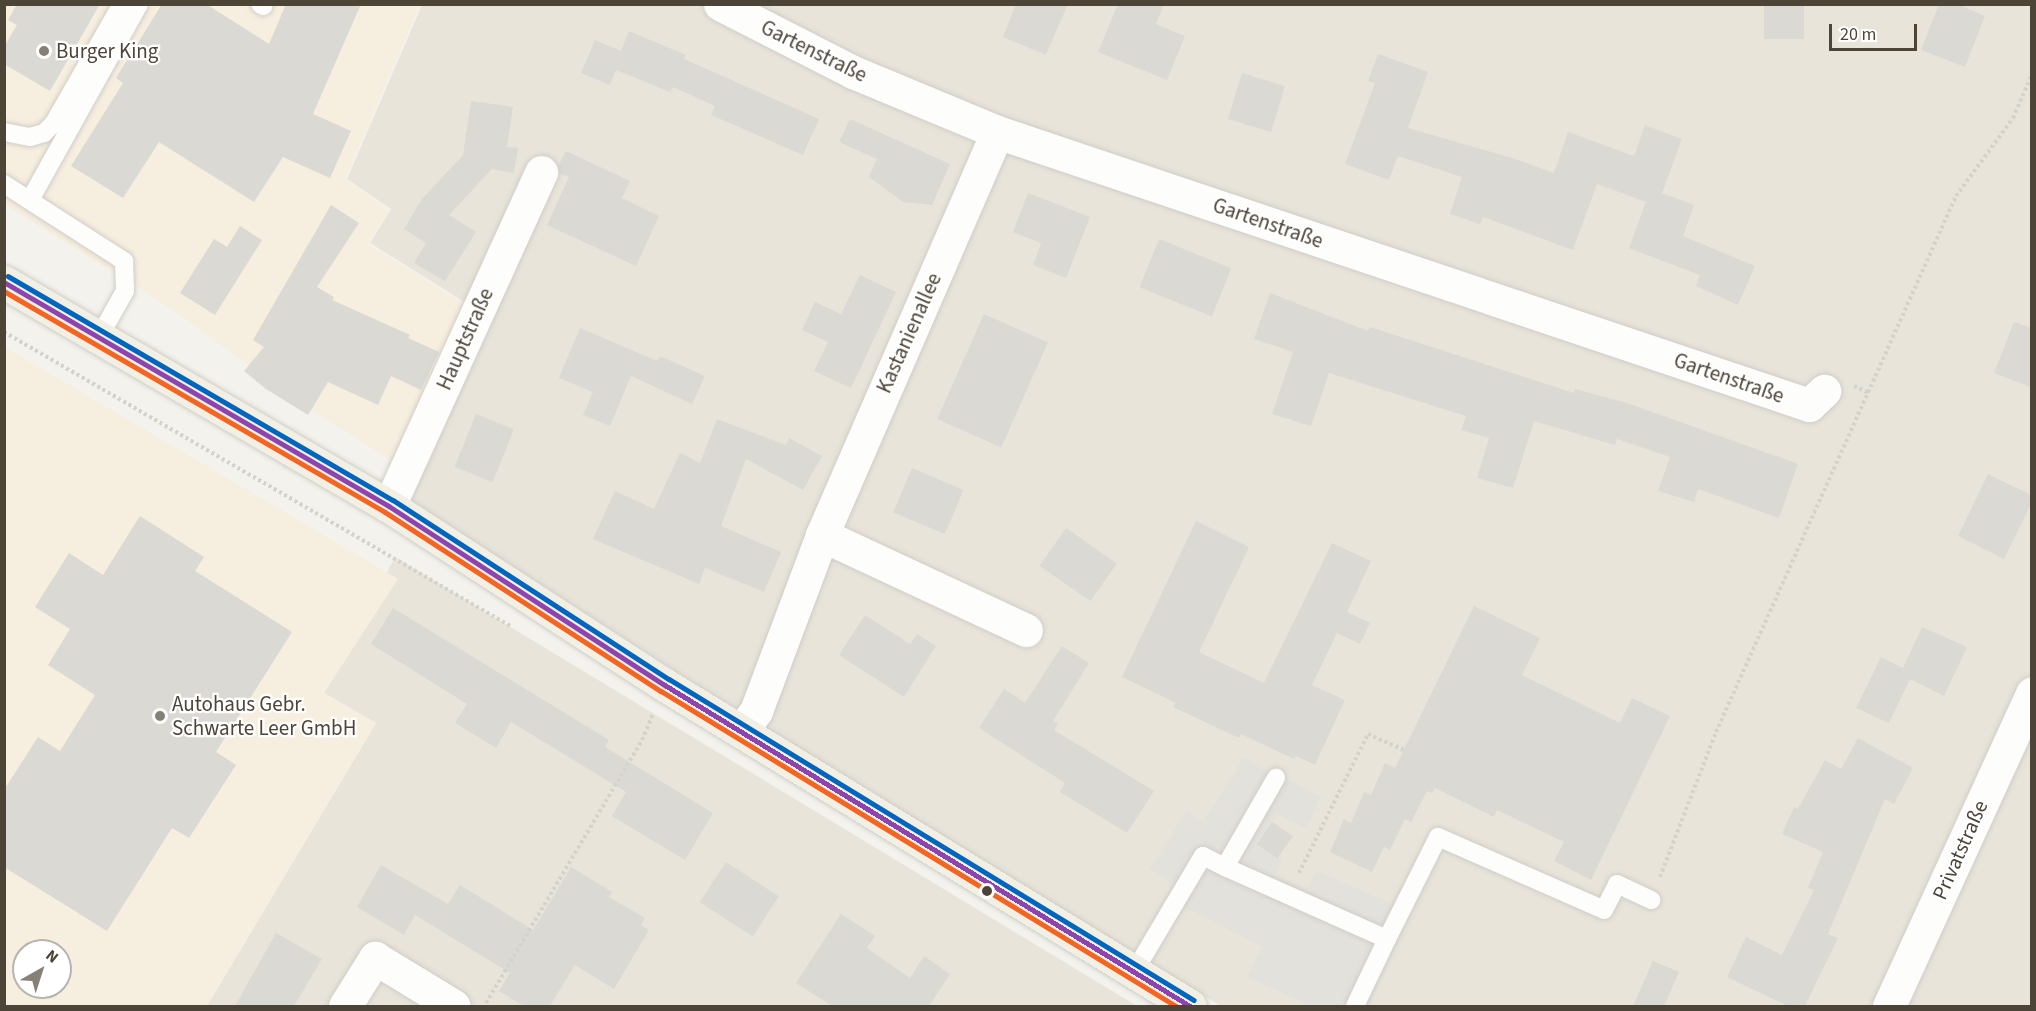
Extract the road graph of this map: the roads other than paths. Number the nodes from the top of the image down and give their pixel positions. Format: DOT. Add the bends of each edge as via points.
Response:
graph roads {
  1 [pos="122,4"];
  2 [pos="139,4"];
  3 [pos="720,4"];
  4 [pos="4,132"];
  5 [pos="997,132"];
  6 [pos="541,172"];
  7 [pos="4,184"];
  8 [pos="30,200"];
  9 [pos="12,293"];
  10 [pos="99,338"];
  11 [pos="1824,391"];
  12 [pos="389,506"];
  13 [pos="822,535"];
  14 [pos="1026,630"];
  15 [pos="2031,693"];
  16 [pos="741,731"];
  17 [pos="1275,778"];
  18 [pos="1225,867"];
  19 [pos="1651,900"];
  20 [pos="1387,939"];
  21 [pos="1134,972"];
  22 [pos="345,1006"];
  23 [pos="454,1006"];
  24 [pos="1190,1006"];
  25 [pos="1355,1006"];
  26 [pos="1889,1006"];
  1 -- 4 [label="lane" via="54,123 44,133 30,137"];
  2 -- 8 [label="lane"];
  3 -- 5 [label="street, Gartenstraße" via="853,72"];
  5 -- 11 [label="street, Gartenstraße" via="1809,405"];
  5 -- 13 [label="street, Kastanienallee"];
  6 -- 12 [label="street, Hauptstraße"];
  7 -- 8 [label="lane"];
  8 -- 10 [label="lane" via="124,261 125,291"];
  9 -- 10 [label="main road"];
  10 -- 12 [label="main road"];
  12 -- 16 [label="main road"];
  13 -- 14 [label="street"];
  13 -- 16 [label="street, Kastanienallee" via="756,711"];
  15 -- 26 [label="street, Privatstraße"];
  16 -- 21 [label="main road"];
  17 -- 18 [label="lane"];
  18 -- 20 [label="lane"];
  18 -- 21 [label="lane" via="1203,856"];
  19 -- 20 [label="lane" via="1617,884 1604,910 1438,837"];
  20 -- 25 [label="lane"];
  21 -- 24 [label="main road"];
  22 -- 23 [label="street" via="375,958"];
}
